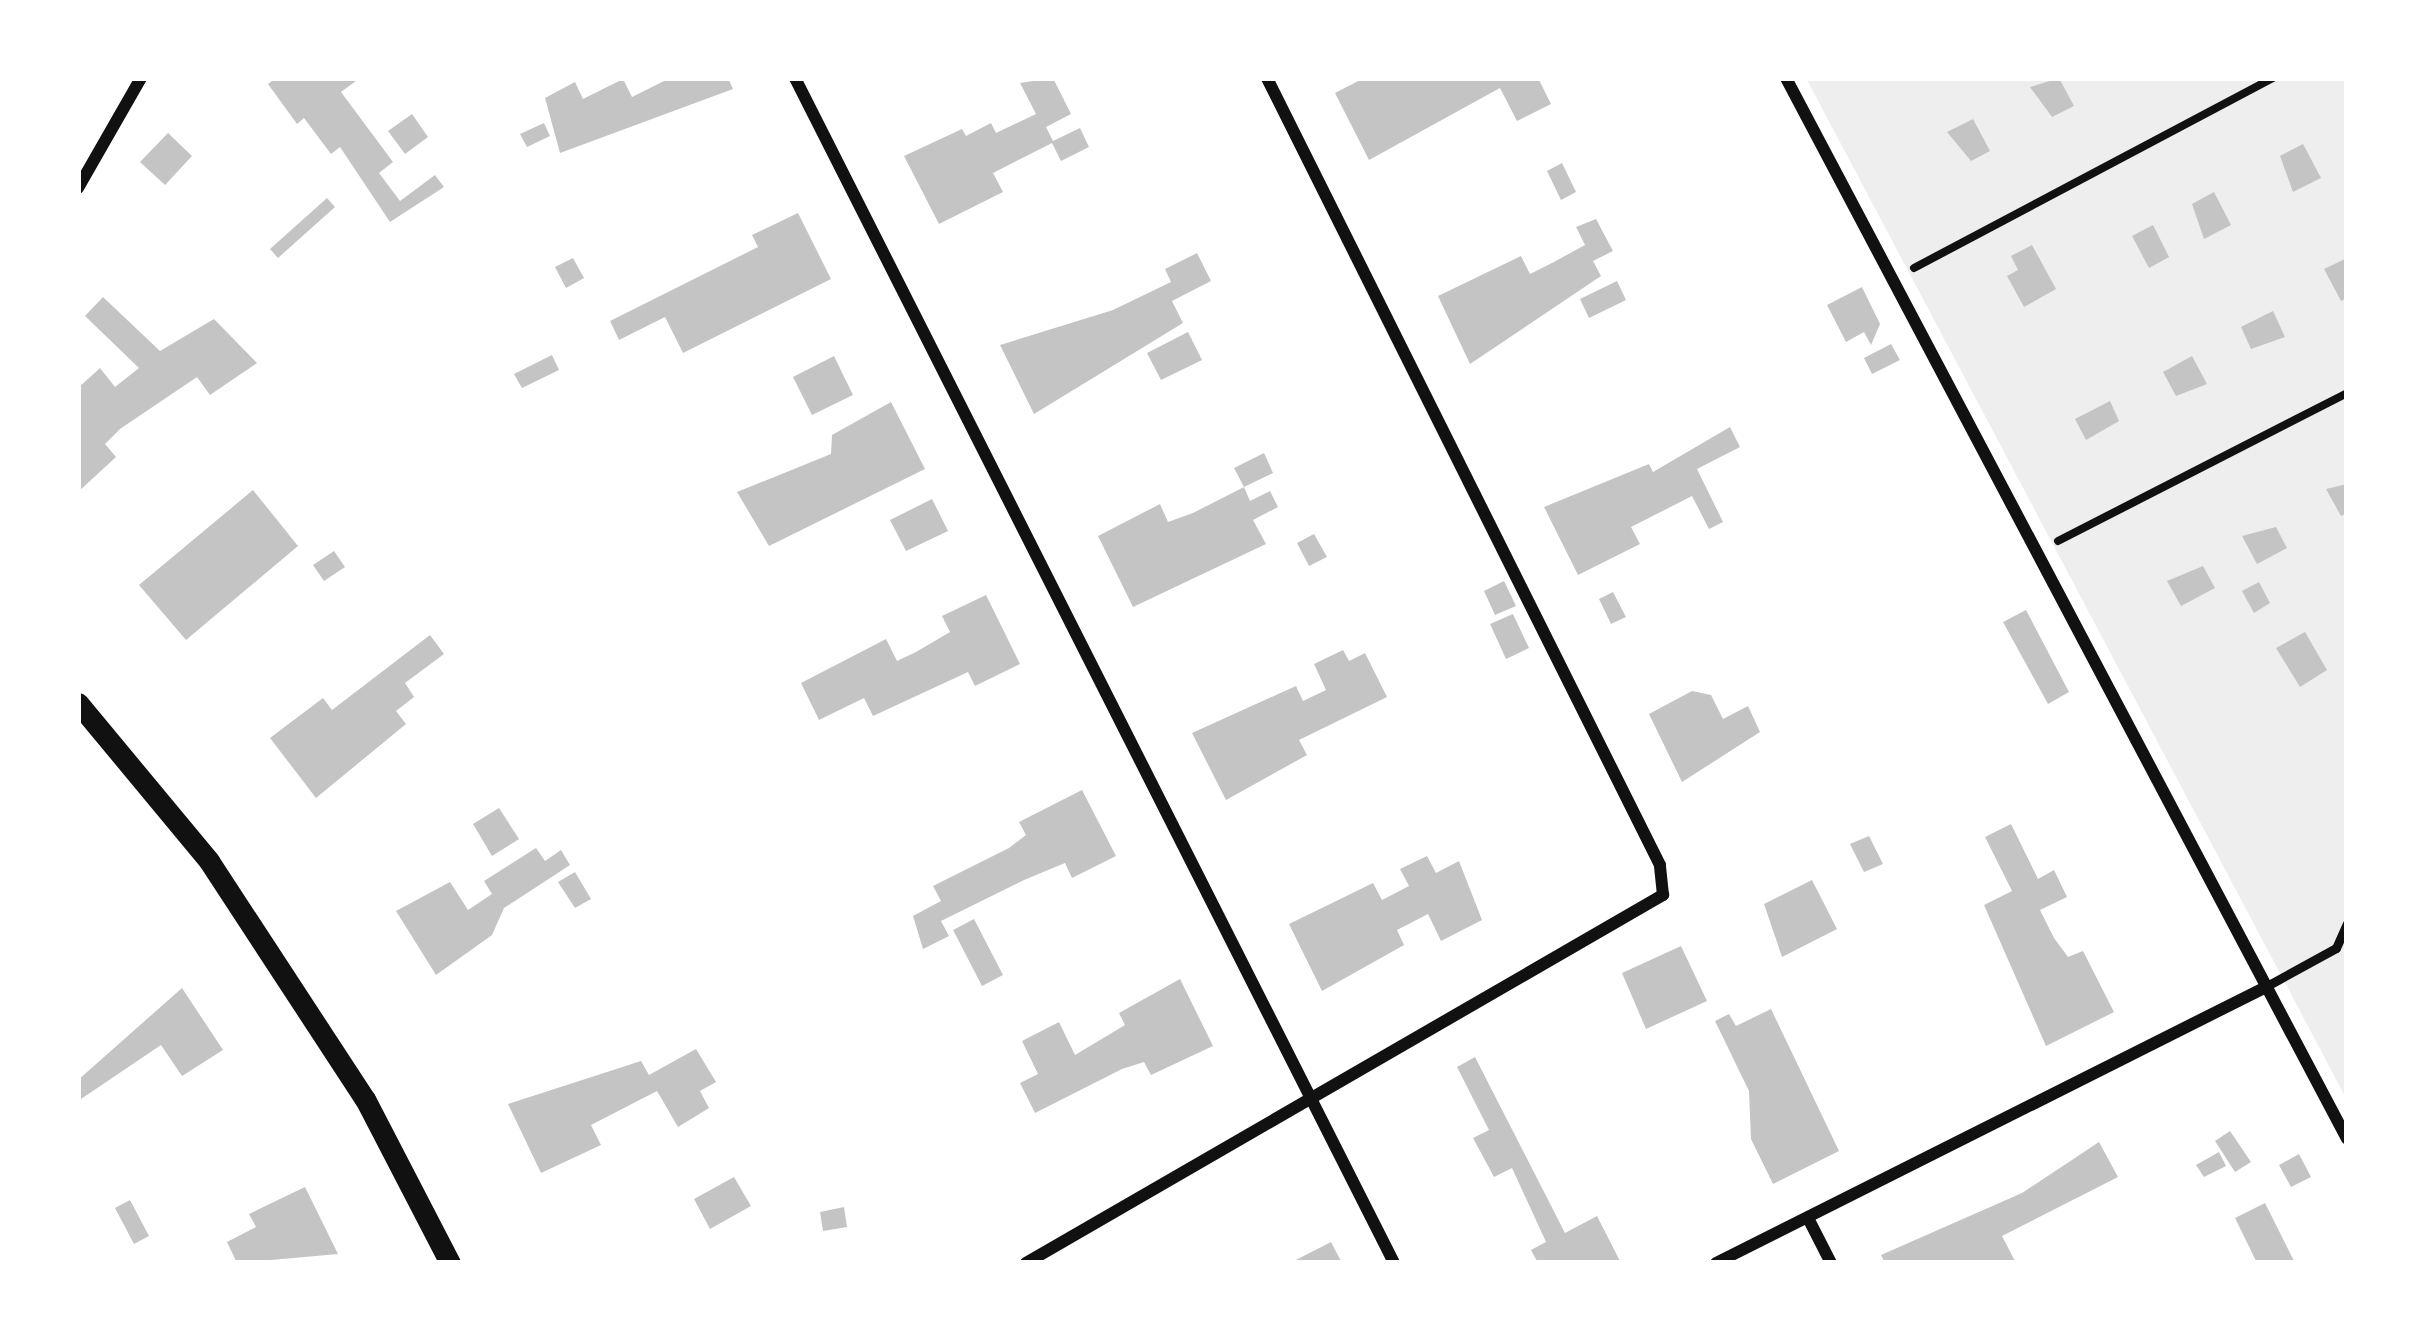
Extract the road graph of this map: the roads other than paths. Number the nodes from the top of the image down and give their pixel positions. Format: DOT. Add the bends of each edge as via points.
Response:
graph roads {
  1 [pos="140,78"];
  2 [pos="795,78"];
  3 [pos="1267,78"];
  4 [pos="1786,78"];
  5 [pos="78,188"];
  6 [pos="78,703"];
  7 [pos="2347,923"];
  8 [pos="2264,988"];
  9 [pos="1311,1103"];
  10 [pos="2347,1139"];
  11 [pos="1808,1218"];
  12 [pos="450,1263"];
  13 [pos="1026,1263"];
  14 [pos="1394,1263"];
  15 [pos="1716,1263"];
  16 [pos="1831,1263"];
  1 -- 5 [label="street"];
  2 -- 9 [label="street"];
  3 -- 9 [label="street" via="1660,865 1664,895"];
  4 -- 8 [label="street"];
  6 -- 12 [label="street" via="222,880 365,1100"];
  7 -- 8 [label="lane" via="2336,948"];
  8 -- 10 [label="street"];
  8 -- 11 [label="street"];
  9 -- 13 [label="street"];
  9 -- 14 [label="street"];
  11 -- 15 [label="street"];
  11 -- 16 [label="street"];
}
